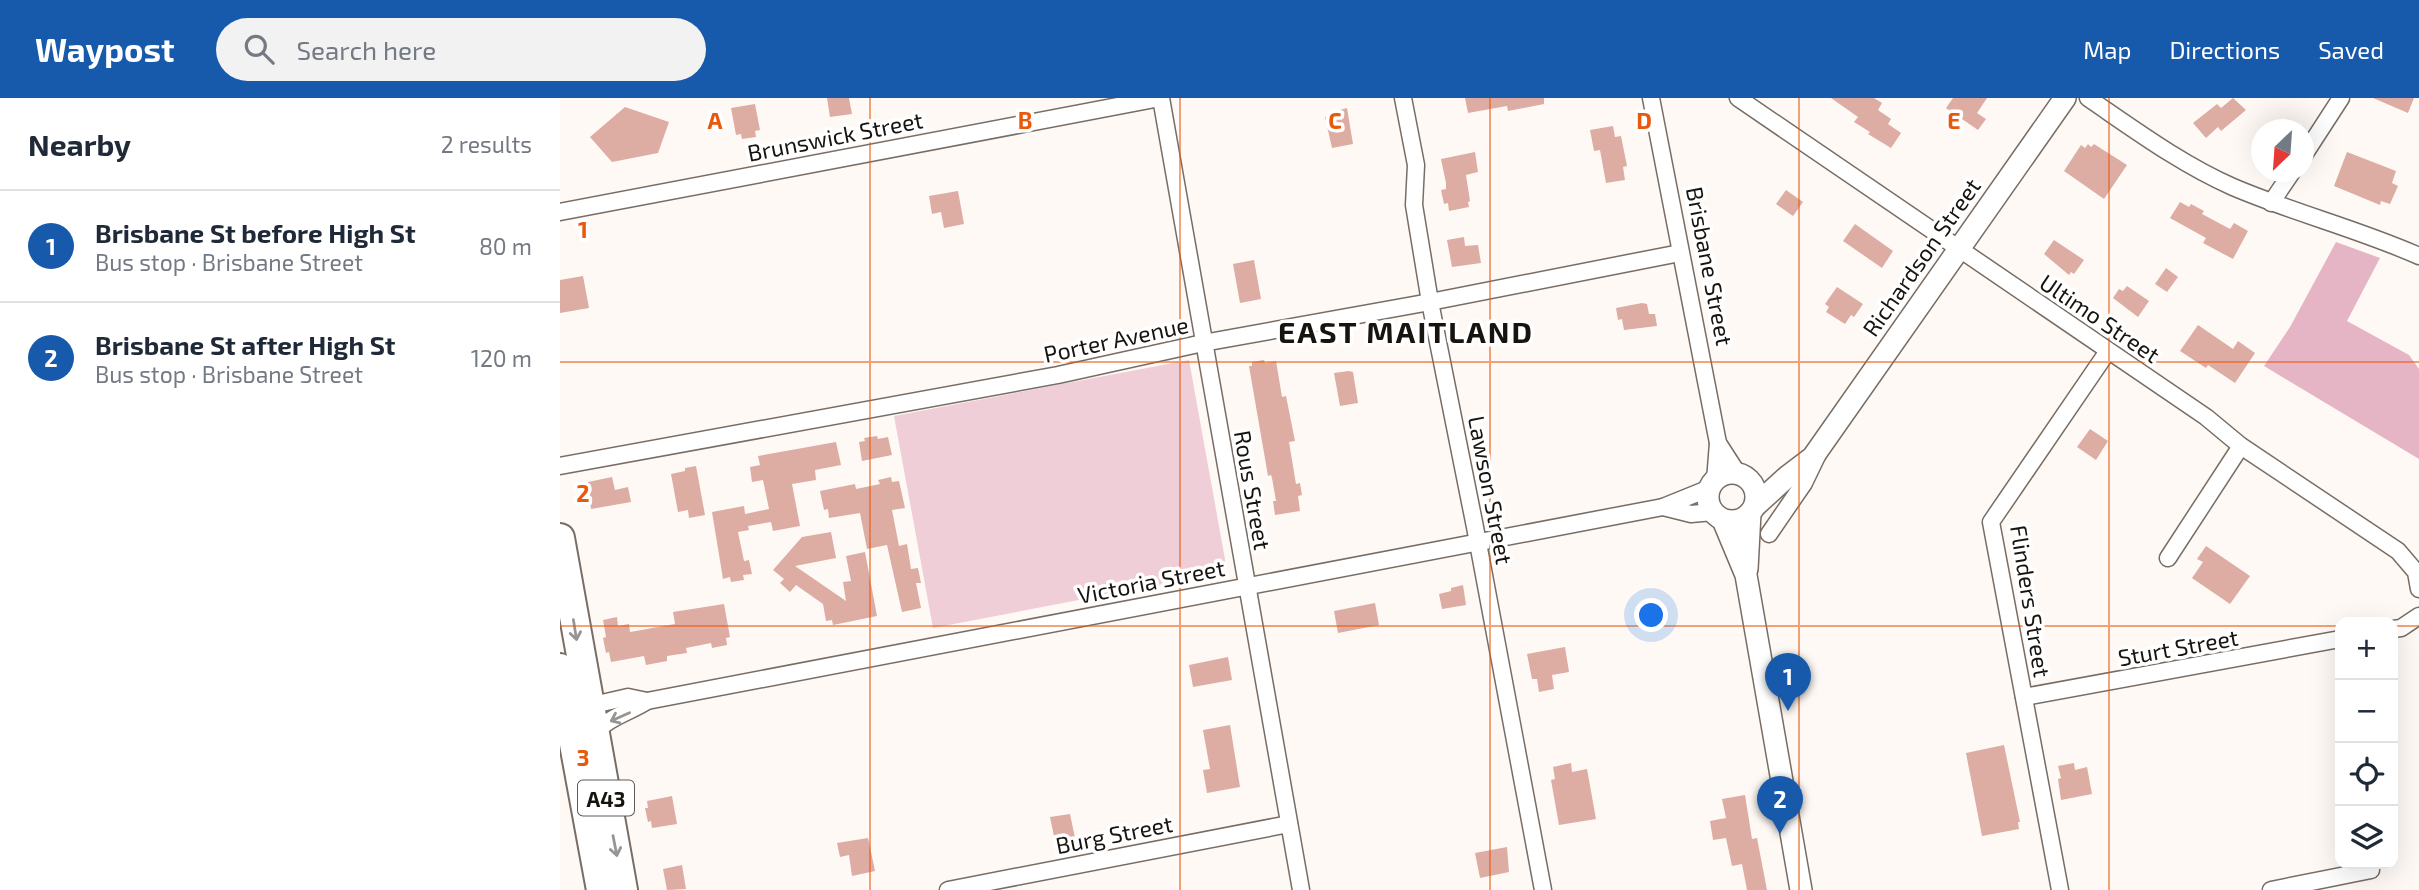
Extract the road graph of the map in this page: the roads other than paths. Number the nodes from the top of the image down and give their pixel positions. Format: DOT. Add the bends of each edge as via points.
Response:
graph roads {
  1 [pos="1161,98"];
  2 [pos="1403,98"];
  3 [pos="1651,98"];
  4 [pos="1738,98"];
  5 [pos="2065,98"];
  6 [pos="2088,98"];
  7 [pos="2341,98"];
  8 [pos="2314,140"];
  9 [pos="2285,182"];
  10 [pos="2271,202"];
  11 [pos="560,212"];
  12 [pos="1959,248"];
  13 [pos="1680,253"];
  14 [pos="2419,256"];
  15 [pos="1430,302"];
  16 [pos="1203,343"];
  17 [pos="2108,351"];
  18 [pos="1718,443"];
  19 [pos="2241,446"];
  20 [pos="1821,447"];
  21 [pos="560,466"];
  22 [pos="1742,476"];
  23 [pos="1788,476"];
  24 [pos="1712,484"];
  25 [pos="1664,507"];
  26 [pos="1753,509"];
  27 [pos="1718,516"];
  28 [pos="1769,534"];
  29 [pos="560,538"];
  30 [pos="1478,543"];
  31 [pos="2168,558"];
  32 [pos="1746,575"];
  33 [pos="1247,586"];
  34 [pos="2419,589"];
  35 [pos="2419,616"];
  36 [pos="2398,628"];
  37 [pos="2335,640"];
  38 [pos="2024,697"];
  39 [pos="647,701"];
  40 [pos="573,704"];
  41 [pos="1289,824"];
  42 [pos="2371,870"];
  43 [pos="601,890"];
  44 [pos="623,890"];
  45 [pos="948,890"];
  46 [pos="1301,890"];
  47 [pos="1543,890"];
  48 [pos="1801,890"];
  49 [pos="2060,890"];
  50 [pos="2271,890"];
  1 -- 11 [label="street, Brunswick Street"];
  1 -- 16 [label="street, Rous Street"];
  2 -- 15 [label="street, Lawson Street" via="1416,165 1413,205"];
  3 -- 13 [label="street, Brisbane Street"];
  4 -- 12 [label="street, Ultimo Street"];
  5 -- 12 [label="main road, Richardson Street"];
  6 -- 10 [label="street" via="2174,157"];
  7 -- 8 [label="street"];
  9 -- 10 [label="street"];
  10 -- 14 [label="street" via="2370,234"];
  12 -- 17 [label="street, Ultimo Street"];
  12 -- 20 [label="main road, Richardson Street"];
  13 -- 15 [label="street, Porter Avenue"];
  13 -- 18 [label="street, Brisbane Street"];
  15 -- 16 [label="street, Porter Avenue"];
  15 -- 30 [label="street, Lawson Street"];
  16 -- 21 [label="street, Porter Avenue" via="1058,375"];
  16 -- 33 [label="street, Rous Street"];
  17 -- 19 [label="street, Ultimo Street"];
  17 -- 38 [label="street, Flinders Street" via="1992,522"];
  18 -- 22 [label="street, Brisbane Street"];
  18 -- 24 [label="street, Brisbane Street"];
  19 -- 31 [label="street"];
  19 -- 34 [label="street, Ultimo Street" via="2398,551 2416,572"];
  20 -- 23 [label="main road, Richardson Street"];
  20 -- 28 [label="street, Richardson Street" via="1804,483"];
  22 -- 23 [label="main road"];
  22 -- 24 [label="main road" via="1730,473"];
  22 -- 26 [label="main road" via="1755,491"];
  23 -- 26 [label="main road, Richardson Street"];
  24 -- 25 [label="street, Victoria Street"];
  24 -- 27 [label="main road" via="1708,500"];
  25 -- 27 [label="street, Victoria Street"];
  25 -- 30 [label="street, Victoria Street"];
  26 -- 27 [label="main road" via="1738,521"];
  26 -- 32 [label="main road"];
  27 -- 32 [label="main road"];
  29 -- 40 [label="highway, A43, one-way"];
  30 -- 33 [label="street, Victoria Street"];
  30 -- 47 [label="street, Lawson Street"];
  32 -- 48 [label="main road"];
  33 -- 39 [label="street, Victoria Street"];
  33 -- 41 [label="street, Rous Street"];
  35 -- 36 [label="street"];
  37 -- 38 [label="street, Sturt Street"];
  38 -- 49 [label="street, Flinders Street"];
  39 -- 40 [label="street, Victoria Street" via="628,697"];
  39 -- 40 [label="street, Victoria Street, one-way" via="605,723"];
  40 -- 43 [label="highway, A43" via="577,758"];
  40 -- 44 [label="highway, A43, one-way"];
  41 -- 45 [label="street, Burg Street"];
  41 -- 46 [label="street, Rous Street"];
  42 -- 50 [label="street"];
}
